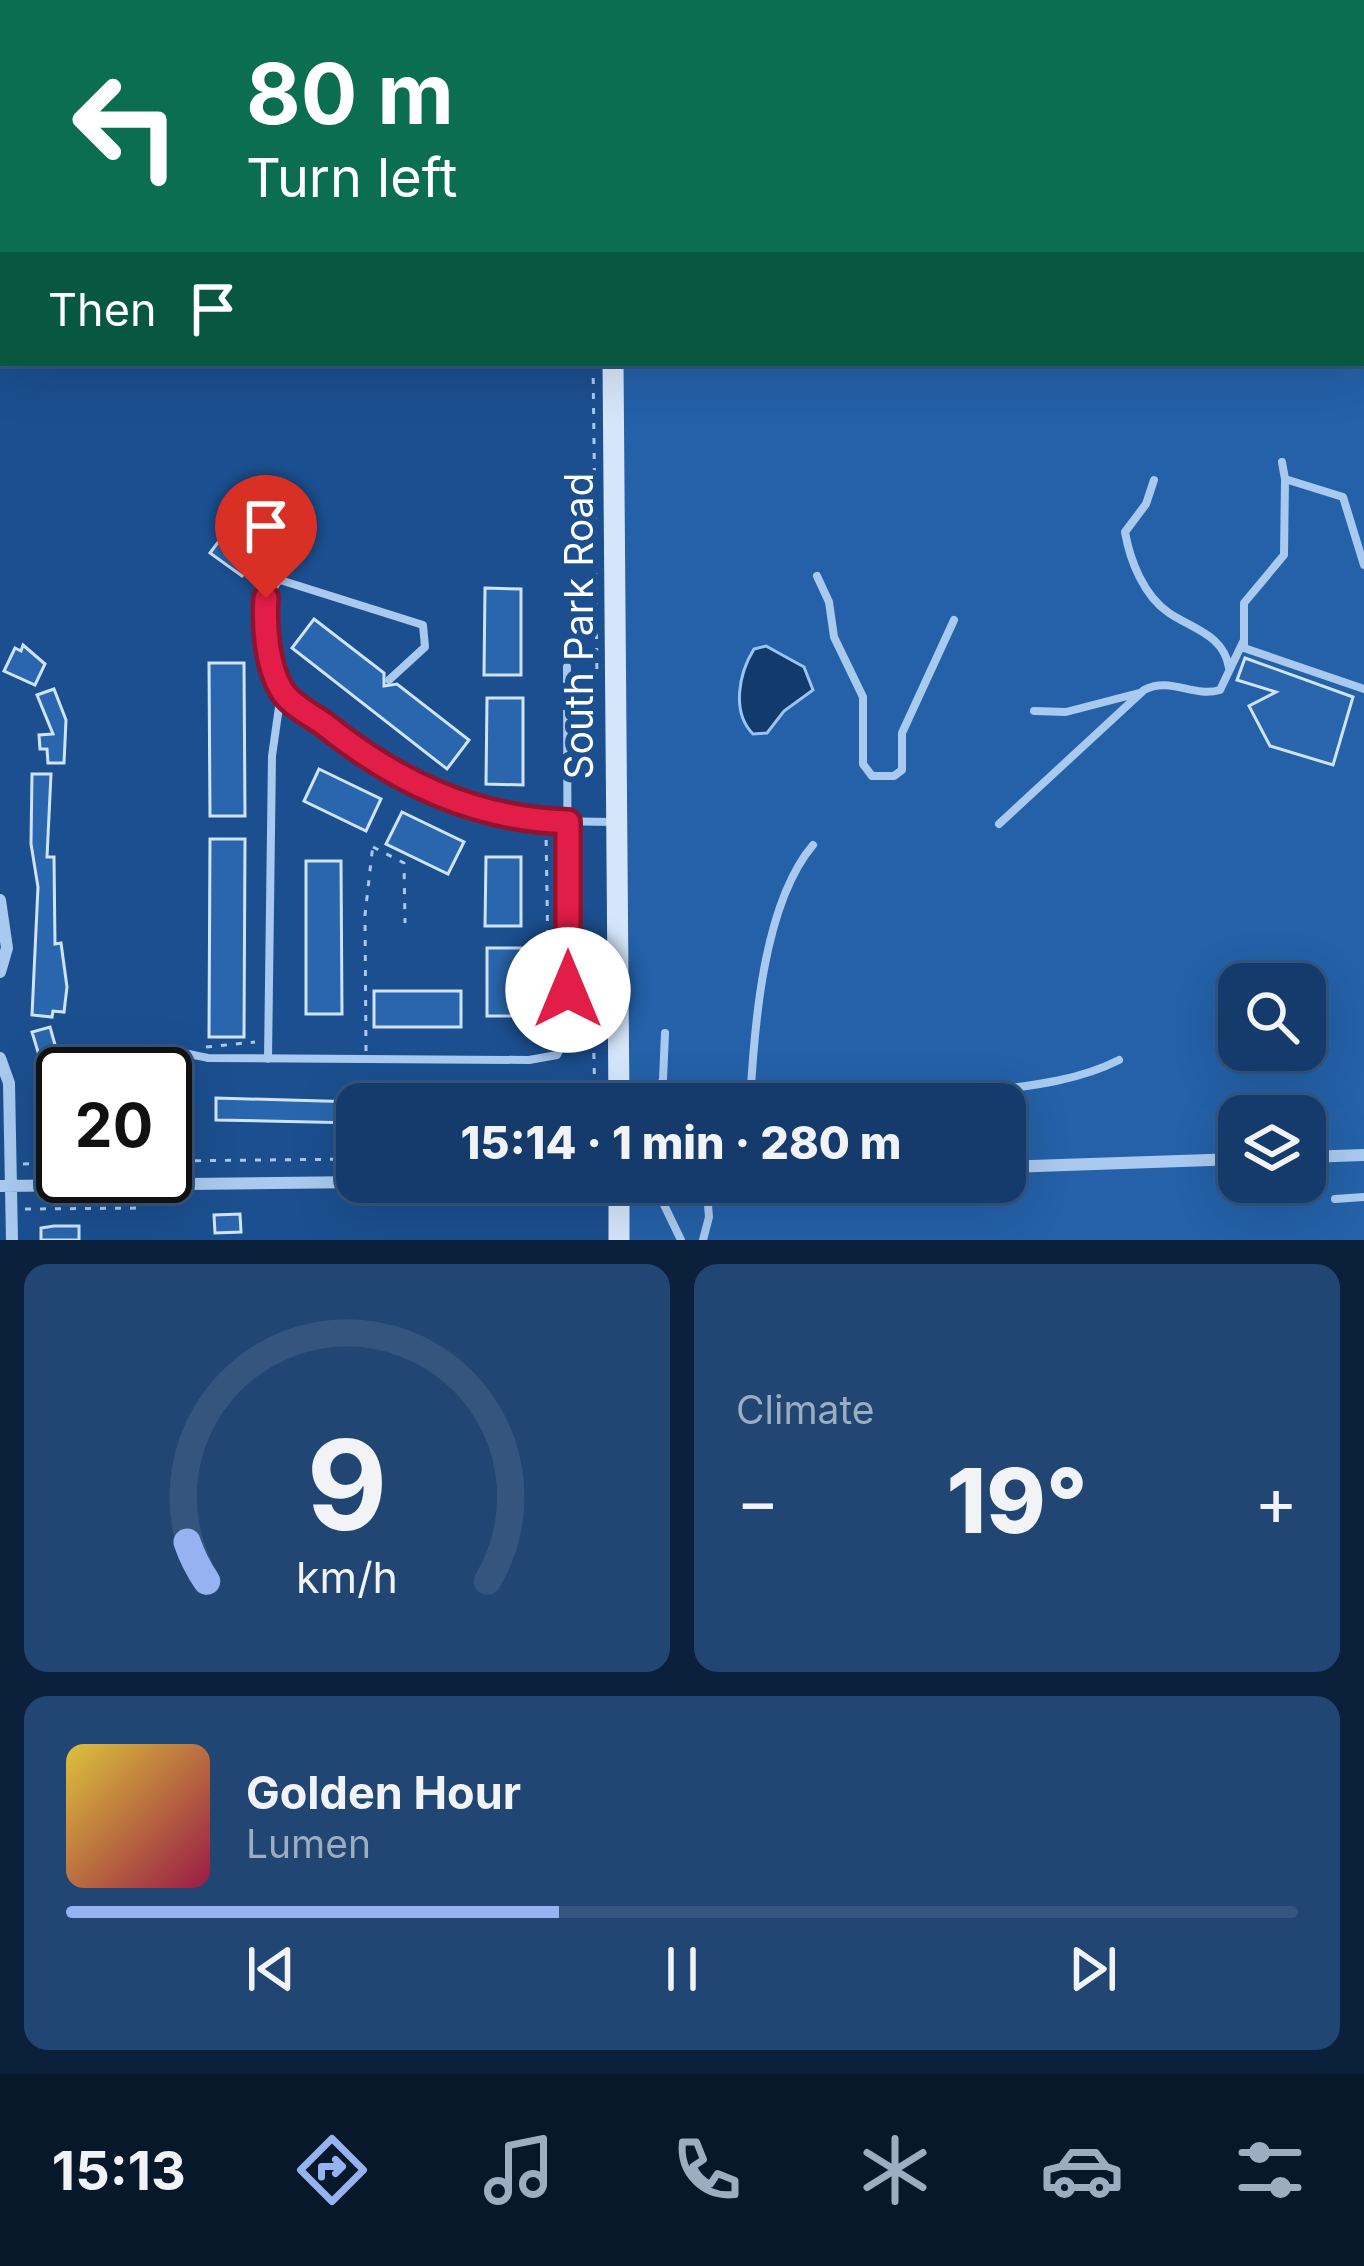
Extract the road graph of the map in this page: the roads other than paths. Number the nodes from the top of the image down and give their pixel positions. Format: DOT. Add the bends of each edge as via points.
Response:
graph roads {
  1 [pos="613,366"];
  2 [pos="1282,462"];
  3 [pos="1285,479"];
  4 [pos="1154,480"];
  5 [pos="308,537"];
  6 [pos="1364,565"];
  7 [pos="817,576"];
  8 [pos="277,579"];
  9 [pos="954,620"];
  10 [pos="1243,642"];
  11 [pos="566,667"];
  12 [pos="1229,670"];
  13 [pos="389,680"];
  14 [pos="1364,688"];
  15 [pos="281,691"];
  16 [pos="1140,693"];
  17 [pos="1034,711"];
  18 [pos="568,822"];
  19 [pos="616,822"];
  20 [pos="999,824"];
  21 [pos="813,845"];
  22 [pos="0,900"];
  23 [pos="0,972"];
  24 [pos="664,1033"];
  25 [pos="192,1055"];
  26 [pos="0,1058"];
  27 [pos="268,1059"];
  28 [pos="1119,1060"];
  29 [pos="619,1083"];
  30 [pos="662,1083"];
  31 [pos="753,1083"];
  32 [pos="1025,1083"];
  33 [pos="1364,1155"];
  34 [pos="1326,1156"];
  35 [pos="1218,1160"];
  36 [pos="1026,1166"];
  37 [pos="192,1181"];
  38 [pos="336,1182"];
  39 [pos="36,1184"];
  40 [pos="6,1186"];
  41 [pos="1364,1197"];
  42 [pos="1335,1199"];
  43 [pos="619,1203"];
  44 [pos="663,1203"];
  45 [pos="710,1203"];
  46 [pos="12,1240"];
  47 [pos="619,1240"];
  48 [pos="681,1240"];
  49 [pos="703,1240"];
  1 -- 19 [label="street, South Park Road"];
  2 -- 3 [label="lane"];
  3 -- 6 [label="lane" via="1342,497"];
  3 -- 10 [label="lane" via="1284,555 1244,603"];
  4 -- 12 [label="lane" via="1126,532 1129,555 1154,599 1214,639"];
  5 -- 8 [label="lane"];
  7 -- 9 [label="lane" via="863,697 863,764 872,776 902,770 902,734"];
  8 -- 13 [label="lane" via="423,626 425,647"];
  8 -- 15 [label="lane" via="265,626"];
  10 -- 12 [label="lane"];
  10 -- 14 [label="lane" via="1266,658"];
  11 -- 18 [label="lane"];
  12 -- 16 [label="lane" via="1212,693 1156,684"];
  15 -- 18 [label="lane" via="416,787 491,814"];
  15 -- 27 [label="lane" via="272,756"];
  16 -- 17 [label="lane" via="1066,712"];
  16 -- 20 [label="lane"];
  18 -- 19 [label="lane"];
  18 -- 27 [label="lane" via="568,1033 557,1054"];
  19 -- 29 [label="street, South Park Road"];
  21 -- 31 [label="lane" via="790,876 773,928"];
  22 -- 23 [label="street" via="7,948"];
  24 -- 30 [label="lane"];
  25 -- 27 [label="lane"];
  26 -- 40 [label="street" via="9,1082"];
  28 -- 32 [label="lane" via="1082,1076"];
  33 -- 34 [label="street"];
  35 -- 36 [label="street"];
  37 -- 38 [label="street"];
  39 -- 40 [label="street"];
  40 -- 46 [label="street"];
  41 -- 42 [label="lane"];
  43 -- 47 [label="street"];
  44 -- 48 [label="lane"];
  45 -- 49 [label="lane"];
}
